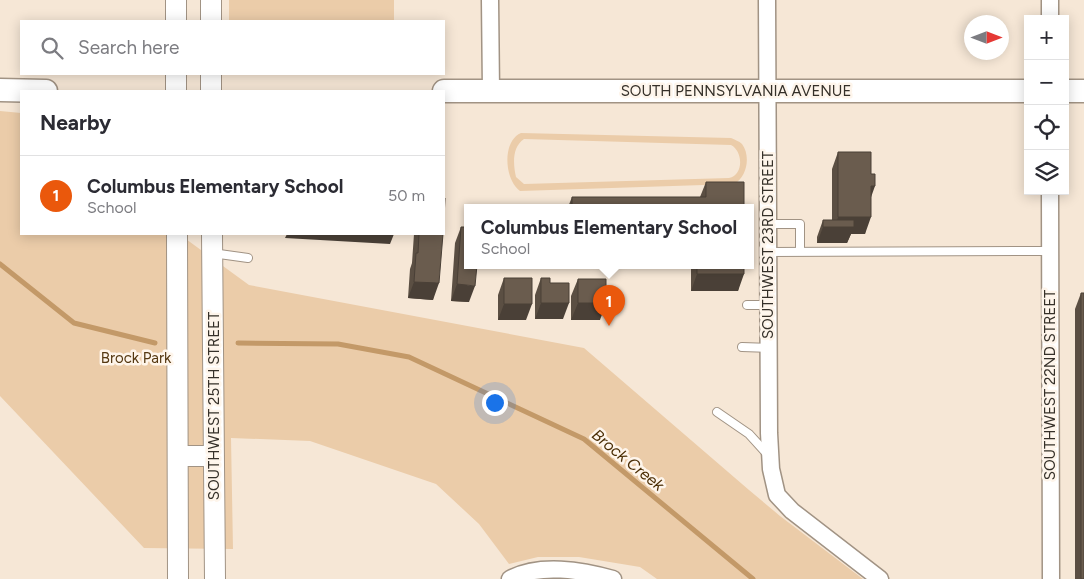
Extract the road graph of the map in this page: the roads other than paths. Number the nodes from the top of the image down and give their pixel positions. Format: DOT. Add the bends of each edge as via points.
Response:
graph roads {
  1 [pos="176,0"];
  2 [pos="211,0"];
  3 [pos="490,0"];
  4 [pos="767,0"];
  5 [pos="1050,0"];
  6 [pos="1050,15"];
  7 [pos="176,20"];
  8 [pos="211,20"];
  9 [pos="176,75"];
  10 [pos="211,75"];
  11 [pos="0,90"];
  12 [pos="20,90"];
  13 [pos="176,90"];
  14 [pos="211,90"];
  15 [pos="445,91"];
  16 [pos="491,91"];
  17 [pos="768,91"];
  18 [pos="1024,91"];
  19 [pos="1069,91"];
  20 [pos="1084,91"];
  21 [pos="1050,195"];
  22 [pos="768,224"];
  23 [pos="177,235"];
  24 [pos="212,243"];
  25 [pos="1050,251"];
  26 [pos="768,252"];
  27 [pos="800,252"];
  28 [pos="970,252"];
  29 [pos="248,258"];
  30 [pos="970,261"];
  31 [pos="747,305"];
  32 [pos="768,305"];
  33 [pos="742,347"];
  34 [pos="768,348"];
  35 [pos="717,412"];
  36 [pos="178,456"];
  37 [pos="214,456"];
  38 [pos="770,457"];
  39 [pos="178,579"];
  40 [pos="215,579"];
  41 [pos="510,579"];
  42 [pos="612,579"];
  43 [pos="880,579"];
  44 [pos="1051,579"];
  1 -- 7 [label="street"];
  2 -- 8 [label="street"];
  3 -- 16 [label="street"];
  4 -- 17 [label="street, SOUTHWEST 23RD STREET"];
  5 -- 6 [label="street"];
  9 -- 13 [label="street"];
  10 -- 14 [label="street"];
  11 -- 12 [label="main road"];
  15 -- 16 [label="main road, SOUTH PENNSYLVANIA AVENUE"];
  16 -- 17 [label="main road, SOUTH PENNSYLVANIA AVENUE"];
  17 -- 18 [label="main road, SOUTH PENNSYLVANIA AVENUE"];
  17 -- 22 [label="street, SOUTHWEST 23RD STREET"];
  19 -- 20 [label="main road"];
  21 -- 25 [label="street, SOUTHWEST 22ND STREET"];
  22 -- 26 [label="street, SOUTHWEST 23RD STREET"];
  22 -- 27 [label="lane" via="800,224"];
  23 -- 36 [label="street"];
  24 -- 29 [label="lane"];
  24 -- 37 [label="street, SOUTHWEST 25TH STREET"];
  25 -- 28 [label="lane" via="1004,248"];
  25 -- 44 [label="street, SOUTHWEST 22ND STREET"];
  26 -- 27 [label="lane"];
  26 -- 32 [label="street, SOUTHWEST 23RD STREET"];
  27 -- 28 [label="lane"];
  28 -- 30 [label="lane"];
  31 -- 32 [label="lane"];
  32 -- 34 [label="street, SOUTHWEST 23RD STREET"];
  33 -- 34 [label="lane"];
  34 -- 38 [label="street, SOUTHWEST 23RD STREET"];
  35 -- 38 [label="lane" via="749,434"];
  36 -- 37 [label="street"];
  36 -- 39 [label="street"];
  37 -- 40 [label="street, SOUTHWEST 25TH STREET"];
  38 -- 43 [label="street, SOUTHWEST 23RD STREET" via="777,495 792,511"];
  41 -- 42 [label="street" via="550,570"];
}
